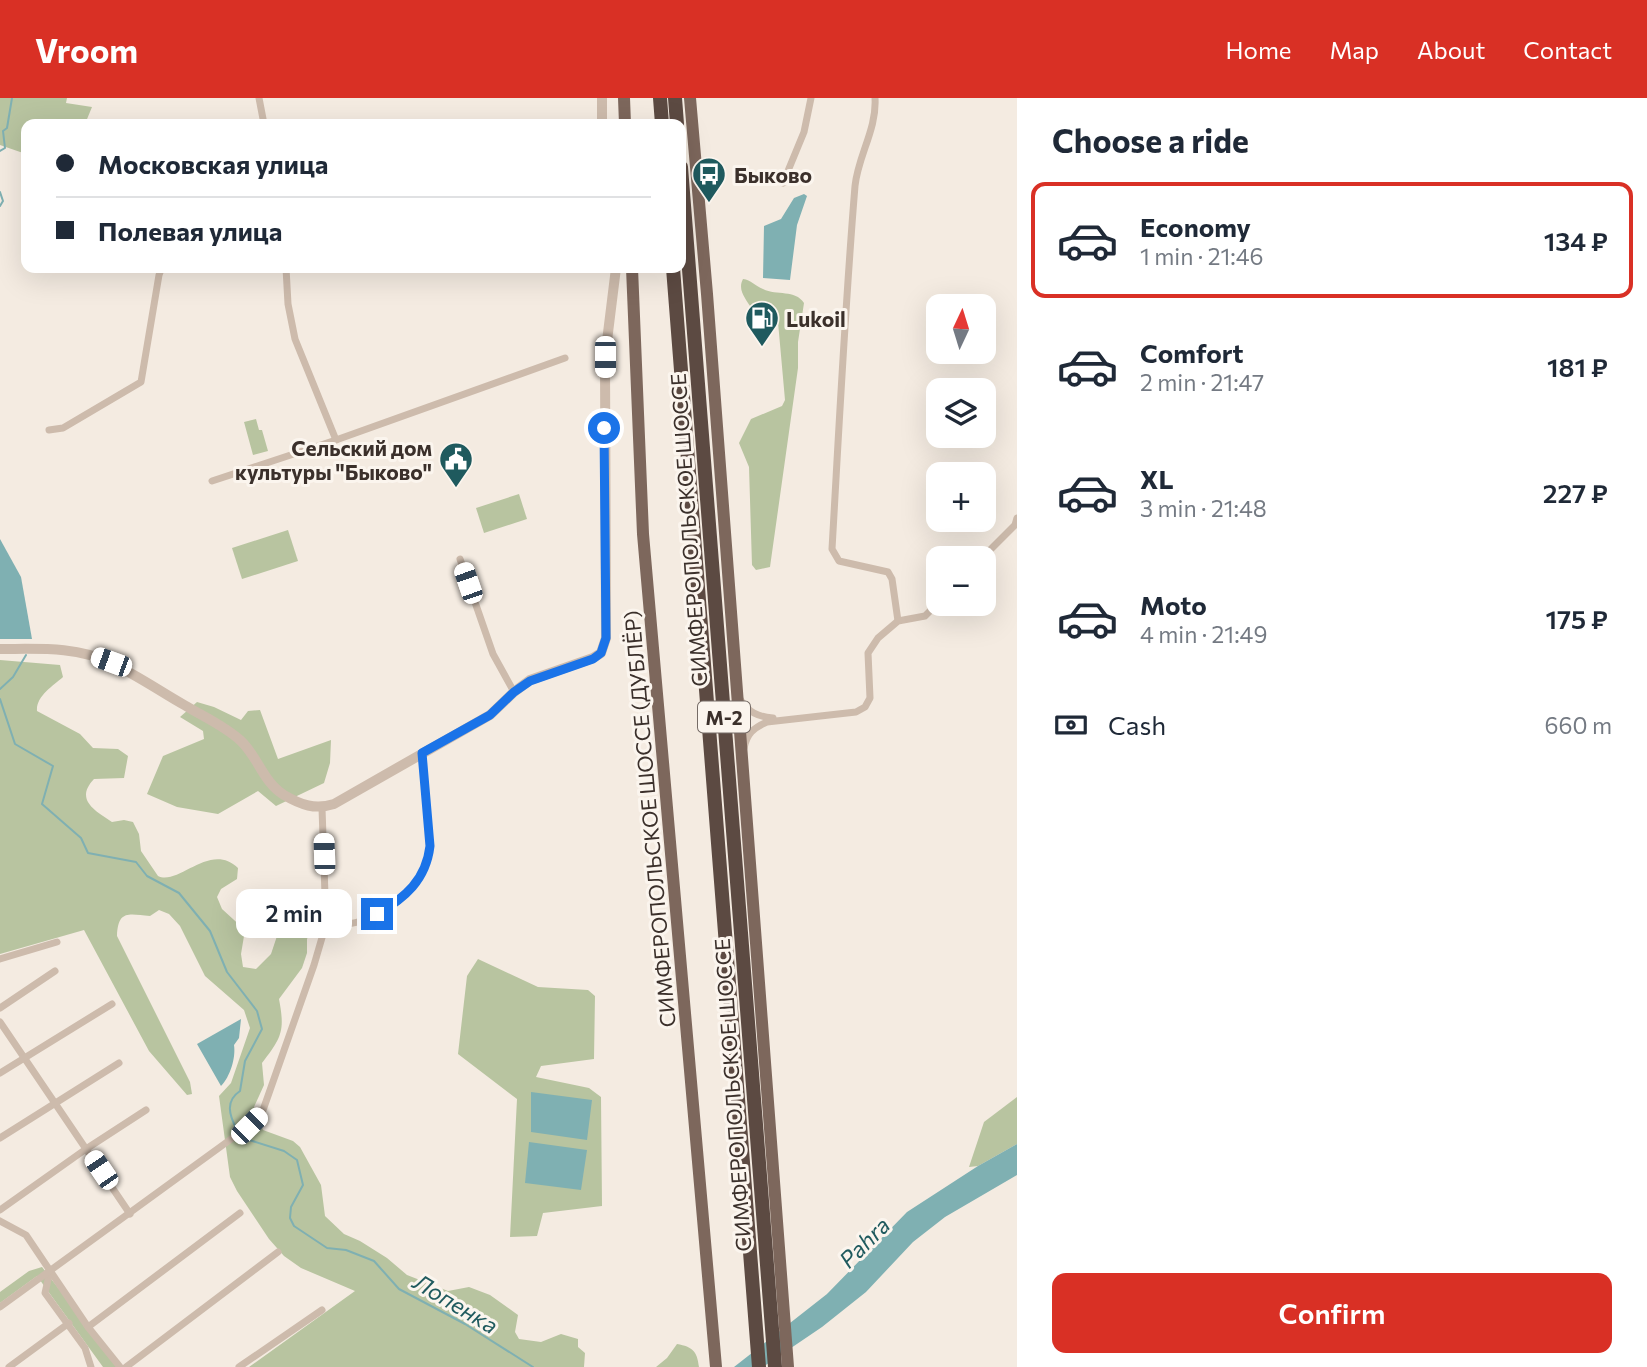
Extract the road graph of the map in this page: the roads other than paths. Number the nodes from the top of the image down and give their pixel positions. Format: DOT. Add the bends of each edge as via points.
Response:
graph roads {
  1 [pos="259,98"];
  2 [pos="602,98"];
  3 [pos="624,98"];
  4 [pos="660,98"];
  5 [pos="675,98"];
  6 [pos="690,98"];
  7 [pos="811,98"];
  8 [pos="875,98"];
  9 [pos="263,119"];
  10 [pos="602,119"];
  11 [pos="625,119"];
  12 [pos="662,119"];
  13 [pos="677,119"];
  14 [pos="783,183"];
  15 [pos="686,231"];
  16 [pos="160,273"];
  17 [pos="286,273"];
  18 [pos="616,273"];
  19 [pos="632,273"];
  20 [pos="673,273"];
  21 [pos="565,358"];
  22 [pos="49,430"];
  23 [pos="336,440"];
  24 [pos="212,481"];
  25 [pos="1017,518"];
  26 [pos="994,546"];
  27 [pos="460,559"];
  28 [pos="926,615"];
  29 [pos="898,621"];
  30 [pos="0,649"];
  31 [pos="735,686"];
  32 [pos="514,692"];
  33 [pos="780,719"];
  34 [pos="422,753"];
  35 [pos="742,763"];
  36 [pos="322,808"];
  37 [pos="326,924"];
  38 [pos="57,942"];
  39 [pos="0,959"];
  40 [pos="55,971"];
  41 [pos="112,1004"];
  42 [pos="0,1008"];
  43 [pos="0,1022"];
  44 [pos="24,1058"];
  45 [pos="119,1063"];
  46 [pos="0,1073"];
  47 [pos="55,1103"];
  48 [pos="146,1110"];
  49 [pos="0,1138"];
  50 [pos="86,1149"];
  51 [pos="0,1210"];
  52 [pos="240,1213"];
  53 [pos="130,1214"];
  54 [pos="0,1221"];
  55 [pos="278,1252"];
  56 [pos="50,1271"];
  57 [pos="0,1307"];
  58 [pos="321,1310"];
  59 [pos="69,1323"];
  60 [pos="88,1327"];
  61 [pos="9,1367"];
  62 [pos="91,1367"];
  63 [pos="120,1367"];
  64 [pos="126,1367"];
  65 [pos="239,1367"];
  66 [pos="716,1367"];
  67 [pos="759,1367"];
  68 [pos="775,1367"];
  69 [pos="788,1367"];
  1 -- 9 [label="street"];
  2 -- 10 [label="street"];
  3 -- 11 [label="main road"];
  4 -- 12 [label="highway"];
  5 -- 13 [label="highway"];
  6 -- 31 [label="main road"];
  7 -- 14 [label="street" via="804,132"];
  8 -- 29 [label="street" via="870,136 856,181 832,549 839,561 888,572"];
  15 -- 68 [label="highway, СИМФЕРОПОЛЬСКОЕ ШОССЕ / М-2"];
  16 -- 22 [label="street" via="141,382 63,428"];
  17 -- 23 [label="street" via="295,340"];
  18 -- 32 [label="street" via="605,357 605,646 593,659 530,681"];
  19 -- 66 [label="main road, СИМФЕРОПОЛЬСКОЕ ШОССЕ (ДУБЛЁР)" via="643,534"];
  20 -- 67 [label="highway, СИМФЕРОПОЛЬСКОЕ ШОССЕ / М-2"];
  21 -- 23 [label="street"];
  23 -- 24 [label="street"];
  25 -- 26 [label="street"];
  27 -- 32 [label="street" via="493,654"];
  28 -- 29 [label="street"];
  29 -- 33 [label="street" via="868,653 870,698 864,707 856,712"];
  30 -- 36 [label="street" via="50,648 111,662 231,733 280,793"];
  31 -- 33 [label="street" via="747,710"];
  31 -- 35 [label="main road"];
  32 -- 34 [label="street" via="490,715"];
  33 -- 35 [label="street" via="748,734"];
  34 -- 36 [label="street"];
  34 -- 37 [label="street" via="430,846 423,872 406,896 377,914 348,924"];
  35 -- 69 [label="main road"];
  36 -- 37 [label="street"];
  37 -- 53 [label="street" via="262,1113"];
  38 -- 39 [label="street"];
  40 -- 42 [label="street"];
  41 -- 44 [label="street"];
  43 -- 44 [label="street"];
  44 -- 46 [label="street"];
  44 -- 47 [label="street"];
  45 -- 47 [label="street"];
  47 -- 49 [label="street"];
  47 -- 50 [label="street"];
  48 -- 50 [label="street"];
  50 -- 51 [label="street"];
  50 -- 53 [label="street"];
  52 -- 60 [label="street"];
  53 -- 56 [label="street"];
  54 -- 56 [label="street" via="26,1235"];
  55 -- 64 [label="street"];
  56 -- 57 [label="street"];
  56 -- 59 [label="street" via="45,1293"];
  56 -- 60 [label="street"];
  58 -- 65 [label="street"];
  59 -- 61 [label="street"];
  59 -- 62 [label="street"];
  60 -- 63 [label="street"];
}
